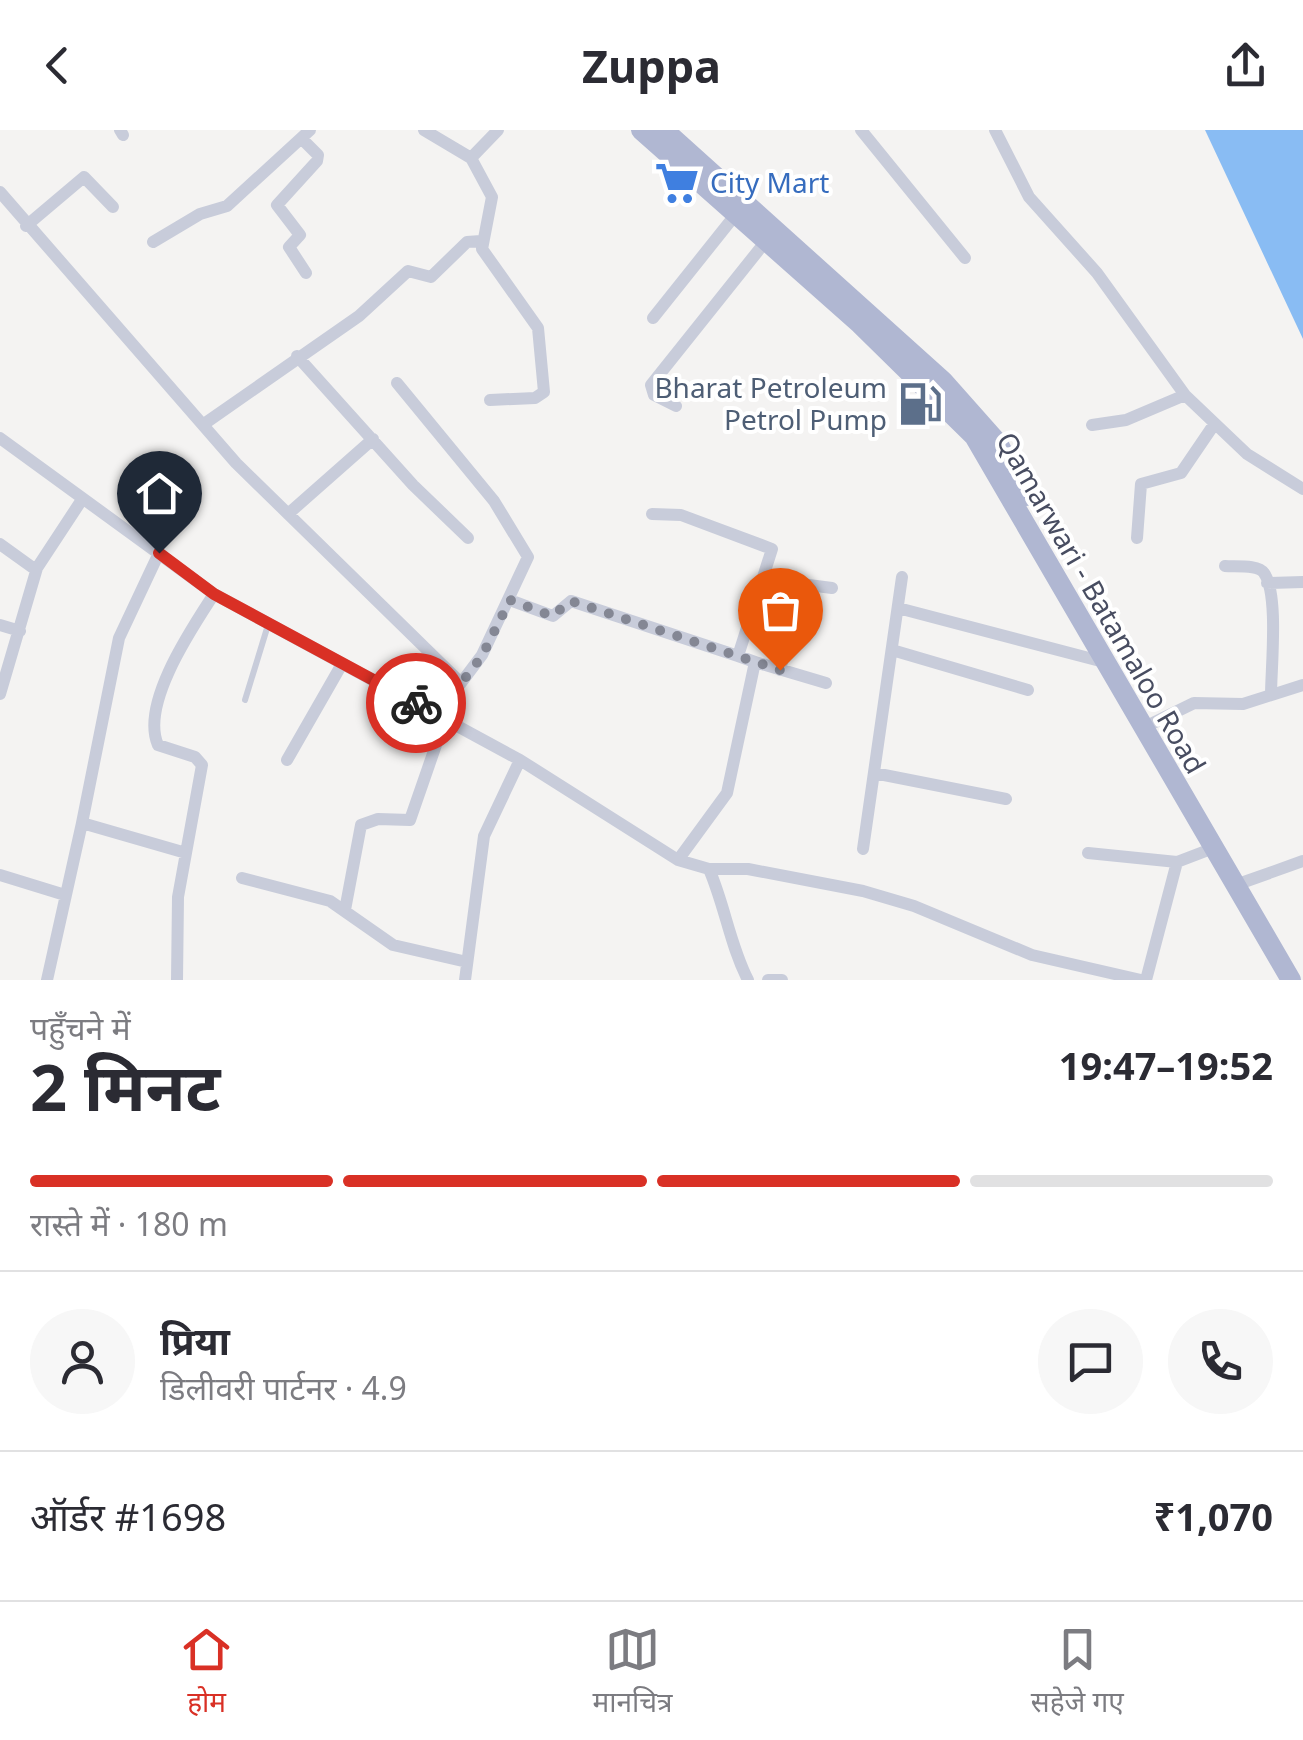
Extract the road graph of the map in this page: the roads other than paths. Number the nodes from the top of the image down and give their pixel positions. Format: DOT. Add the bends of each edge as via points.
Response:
graph roads {
  1 [pos="424,130"];
  2 [pos="498,130"];
  3 [pos="642,130"];
  4 [pos="664,130"];
  5 [pos="861,130"];
  6 [pos="995,130"];
  7 [pos="306,135"];
  8 [pos="471,158"];
  9 [pos="0,192"];
  10 [pos="113,208"];
  11 [pos="15,213"];
  12 [pos="736,214"];
  13 [pos="0,222"];
  14 [pos="26,226"];
  15 [pos="481,241"];
  16 [pos="766,241"];
  17 [pos="153,242"];
  18 [pos="965,258"];
  19 [pos="306,273"];
  20 [pos="653,318"];
  21 [pos="296,356"];
  22 [pos="398,384"];
  23 [pos="1185,395"];
  24 [pos="490,400"];
  25 [pos="676,406"];
  26 [pos="204,424"];
  27 [pos="1092,425"];
  28 [pos="1213,426"];
  29 [pos="0,438"];
  30 [pos="373,440"];
  31 [pos="1303,489"];
  32 [pos="80,501"];
  33 [pos="288,514"];
  34 [pos="652,514"];
  35 [pos="468,538"];
  36 [pos="1137,538"];
  37 [pos="0,544"];
  38 [pos="159,553"];
  39 [pos="1225,566"];
  40 [pos="36,570"];
  41 [pos="902,577"];
  42 [pos="1303,582"];
  43 [pos="1267,583"];
  44 [pos="832,588"];
  45 [pos="214,594"];
  46 [pos="510,600"];
  47 [pos="898,608"];
  48 [pos="268,624"];
  49 [pos="0,625"];
  50 [pos="20,631"];
  51 [pos="892,650"];
  52 [pos="738,656"];
  53 [pos="755,662"];
  54 [pos="1104,662"];
  55 [pos="342,664"];
  56 [pos="780,670"];
  57 [pos="460,682"];
  58 [pos="826,683"];
  59 [pos="1303,685"];
  60 [pos="1028,690"];
  61 [pos="0,694"];
  62 [pos="1271,695"];
  63 [pos="245,700"];
  64 [pos="441,717"];
  65 [pos="1151,724"];
  66 [pos="287,760"];
  67 [pos="520,760"];
  68 [pos="874,773"];
  69 [pos="1006,799"];
  70 [pos="82,824"];
  71 [pos="863,848"];
  72 [pos="1211,849"];
  73 [pos="186,853"];
  74 [pos="1088,853"];
  75 [pos="678,860"];
  76 [pos="1177,862"];
  77 [pos="1303,862"];
  78 [pos="710,869"];
  79 [pos="0,874"];
  80 [pos="242,878"];
  81 [pos="1244,882"];
  82 [pos="65,895"];
  83 [pos="345,910"];
  84 [pos="467,962"];
  85 [pos="46,980"];
  86 [pos="177,980"];
  87 [pos="465,980"];
  88 [pos="748,980"];
  89 [pos="768,980"];
  90 [pos="782,980"];
  91 [pos="1144,980"];
  92 [pos="1290,980"];
  93 [pos="1303,980"];
  1 -- 8 [label="street"];
  2 -- 8 [label="street"];
  3 -- 12 [label="main road, Qamarwari - Batamaloo Road"];
  4 -- 65 [label="main road, Qamarwari - Batamaloo Road" via="974,412 998,443"];
  5 -- 18 [label="street"];
  6 -- 23 [label="street" via="1030,198 1097,273"];
  7 -- 17 [label="street" via="226,206"];
  7 -- 19 [label="street" via="317,161 276,205 301,236 288,247"];
  8 -- 15 [label="street" via="493,203"];
  9 -- 11 [label="street"];
  10 -- 14 [label="street" via="84,178"];
  11 -- 13 [label="street"];
  11 -- 14 [label="street"];
  12 -- 16 [label="main road, Qamarwari - Batamaloo Road"];
  12 -- 20 [label="street"];
  14 -- 26 [label="street"];
  15 -- 21 [label="street" via="467,242 429,278 408,271 359,316"];
  15 -- 24 [label="street" via="538,328 546,387 535,398"];
  16 -- 25 [label="street" via="651,385 654,395"];
  16 -- 54 [label="main road, Qamarwari - Batamaloo Road" via="974,436"];
  21 -- 26 [label="street"];
  21 -- 30 [label="street"];
  22 -- 46 [label="street" via="527,550"];
  23 -- 27 [label="street" via="1126,420"];
  23 -- 28 [label="street"];
  26 -- 33 [label="street"];
  28 -- 31 [label="street"];
  28 -- 36 [label="street" via="1181,473 1141,484"];
  29 -- 32 [label="street"];
  30 -- 33 [label="street"];
  30 -- 35 [label="street"];
  32 -- 38 [label="street"];
  32 -- 40 [label="street"];
  33 -- 57 [label="street"];
  34 -- 52 [label="street" via="680,516 771,546"];
  37 -- 40 [label="street"];
  38 -- 45 [label="street"];
  38 -- 70 [label="street" via="120,638"];
  39 -- 43 [label="street" via="1258,568"];
  40 -- 50 [label="street"];
  41 -- 47 [label="street"];
  42 -- 43 [label="street"];
  43 -- 62 [label="street"];
  44 -- 56 [label="street" via="801,584"];
  45 -- 48 [label="street"];
  45 -- 73 [label="street" via="179,649 154,720 158,744 202,765"];
  46 -- 52 [label="street" via="552,616 571,601"];
  46 -- 57 [label="street" via="482,656"];
  47 -- 51 [label="street"];
  47 -- 54 [label="street"];
  48 -- 55 [label="street"];
  48 -- 63 [label="lane"];
  49 -- 50 [label="street"];
  50 -- 61 [label="street"];
  51 -- 60 [label="street"];
  51 -- 68 [label="street"];
  52 -- 53 [label="street"];
  53 -- 56 [label="street"];
  53 -- 75 [label="street" via="727,793"];
  54 -- 72 [label="main road, Qamarwari - Batamaloo Road"];
  55 -- 64 [label="street"];
  55 -- 66 [label="street"];
  56 -- 58 [label="street"];
  57 -- 64 [label="street"];
  59 -- 62 [label="street"];
  62 -- 65 [label="street" via="1237,705 1194,703"];
  64 -- 67 [label="street"];
  64 -- 83 [label="street" via="410,820 361,826"];
  65 -- 81 [label="main road, Qamarwari - Batamaloo Road"];
  67 -- 75 [label="street"];
  67 -- 84 [label="street" via="484,836"];
  68 -- 69 [label="street"];
  68 -- 71 [label="street"];
  70 -- 73 [label="street"];
  70 -- 82 [label="street"];
  72 -- 76 [label="street"];
  72 -- 92 [label="main road, Qamarwari - Batamaloo Road"];
  73 -- 86 [label="street"];
  74 -- 76 [label="street"];
  75 -- 78 [label="street"];
  76 -- 91 [label="street"];
  77 -- 81 [label="street"];
  78 -- 88 [label="street"];
  78 -- 91 [label="street" via="748,868 863,890 1032,956"];
  79 -- 82 [label="street"];
  80 -- 83 [label="street" via="330,900"];
  81 -- 93 [label="main road, Qamarwari - Batamaloo Road"];
  82 -- 85 [label="street"];
  83 -- 84 [label="street" via="393,945"];
  84 -- 87 [label="street"];
  89 -- 90 [label="street"];
}
